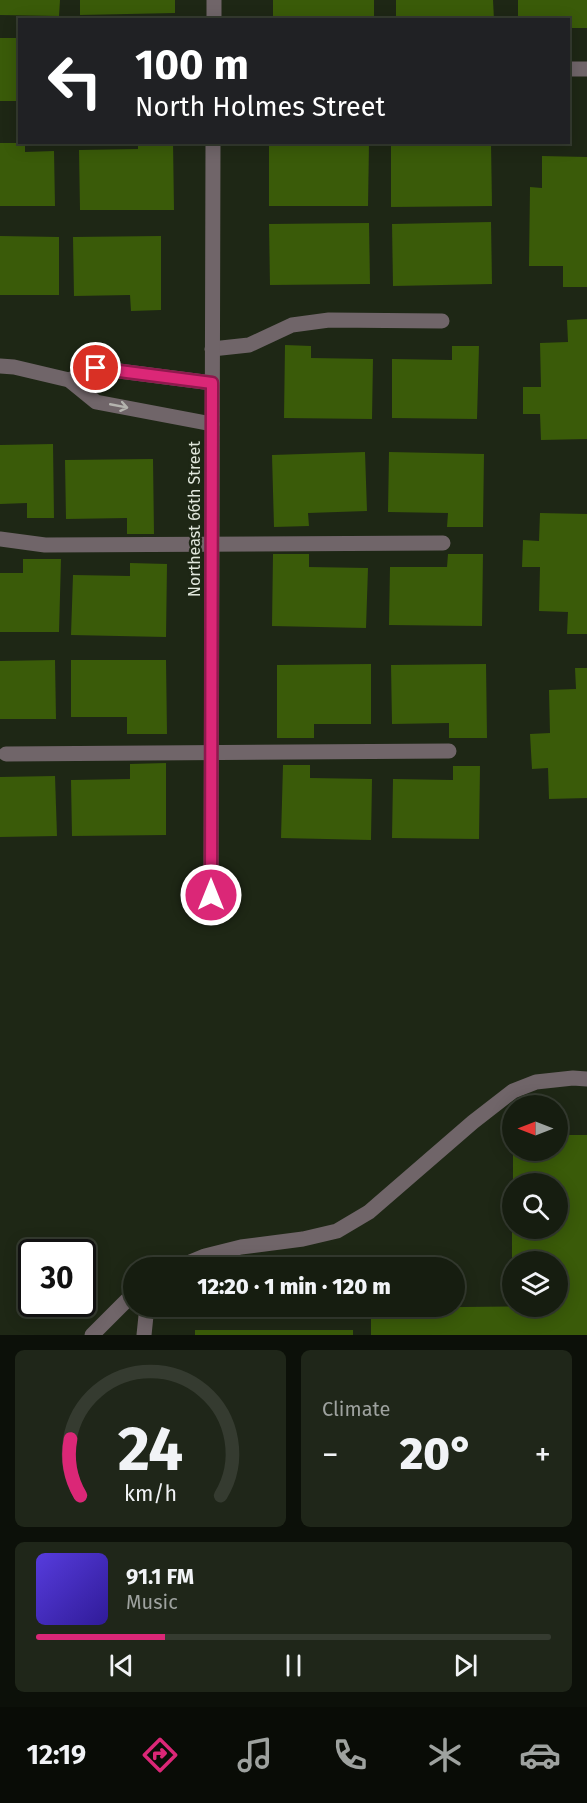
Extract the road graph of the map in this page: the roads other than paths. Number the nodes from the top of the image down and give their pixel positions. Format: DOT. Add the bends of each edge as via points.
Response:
graph roads {
  1 [pos="214,0"];
  2 [pos="214,18"];
  3 [pos="570,69"];
  4 [pos="587,69"];
  5 [pos="213,144"];
  6 [pos="442,321"];
  7 [pos="212,349"];
  8 [pos="0,366"];
  9 [pos="69,380"];
  10 [pos="212,383"];
  11 [pos="212,424"];
  12 [pos="0,539"];
  13 [pos="212,543"];
  14 [pos="443,543"];
  15 [pos="449,751"];
  16 [pos="6,753"];
  17 [pos="211,753"];
  18 [pos="211,895"];
  19 [pos="587,1079"];
  20 [pos="204,1257"];
  21 [pos="123,1304"];
  22 [pos="146,1317"];
  23 [pos="92,1335"];
  24 [pos="144,1335"];
  1 -- 2 [label="street"];
  3 -- 4 [label="street"];
  5 -- 7 [label="street, Northeast 66th Street"];
  6 -- 7 [label="street" via="328,320 292,324 249,345"];
  7 -- 10 [label="street, Northeast 66th Street"];
  8 -- 9 [label="street"];
  9 -- 10 [label="street" via="96,368"];
  9 -- 11 [label="street, one-way" via="96,402"];
  10 -- 11 [label="street, Northeast 66th Street"];
  11 -- 13 [label="street, Northeast 66th Street"];
  12 -- 13 [label="street" via="45,545"];
  13 -- 14 [label="street"];
  13 -- 17 [label="street, Northeast 66th Street"];
  15 -- 17 [label="street"];
  16 -- 17 [label="street"];
  17 -- 18 [label="street, Northeast 66th Street"];
  19 -- 20 [label="street" via="536,1082 513,1091 369,1212 337,1231"];
  21 -- 23 [label="street"];
  22 -- 24 [label="street"];
}
